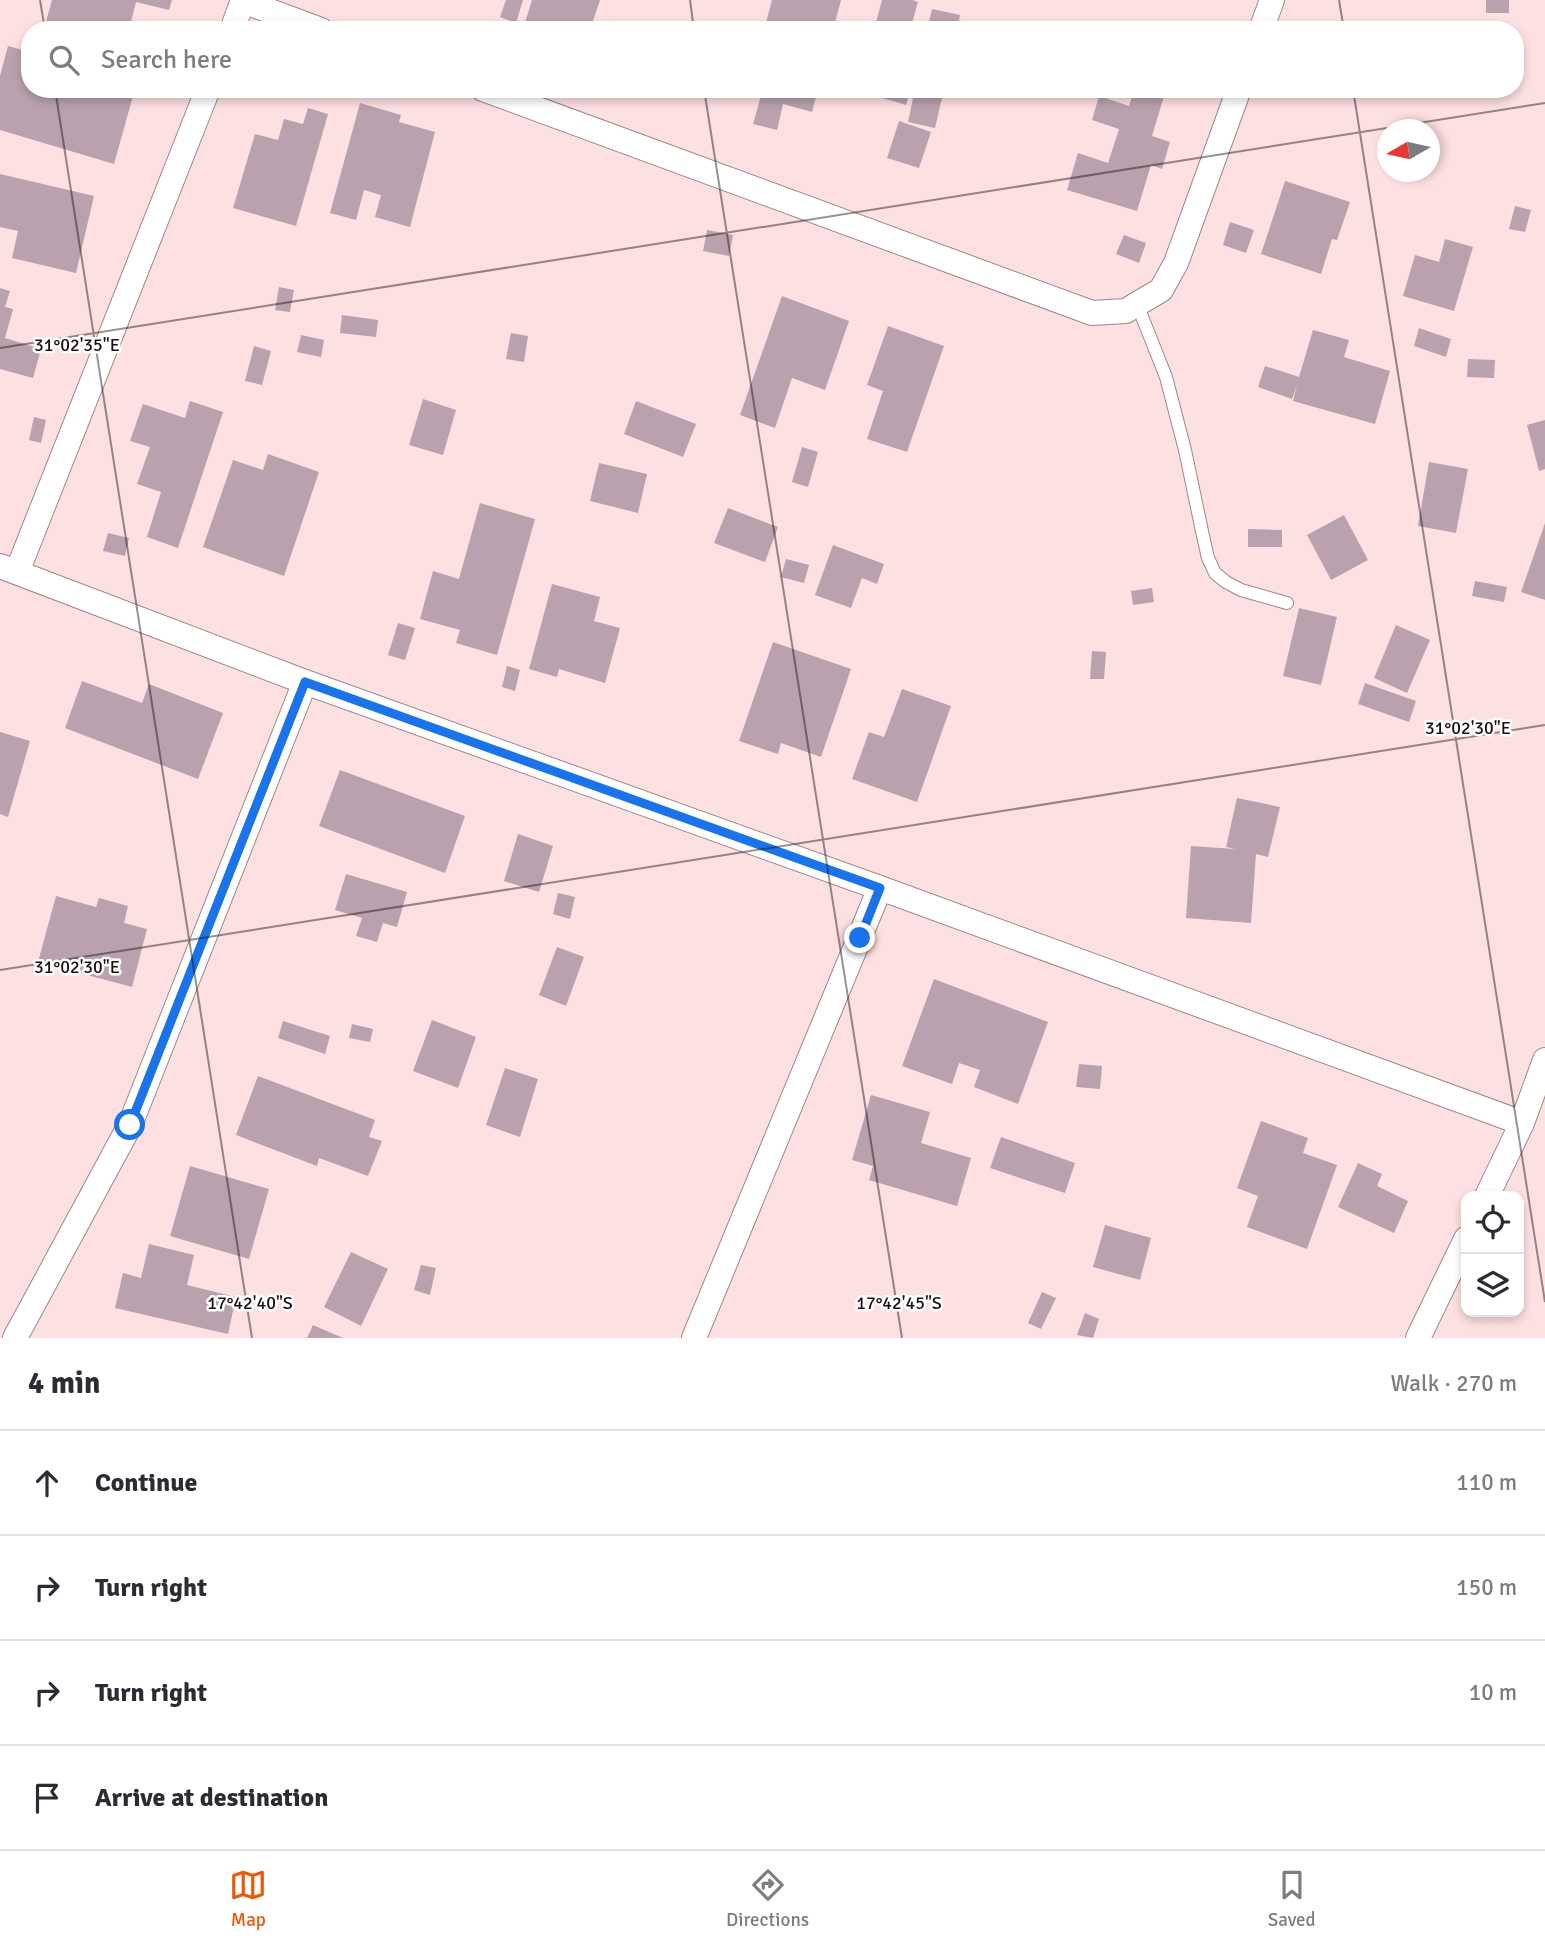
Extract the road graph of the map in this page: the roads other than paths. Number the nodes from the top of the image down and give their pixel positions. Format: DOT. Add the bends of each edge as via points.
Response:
graph roads {
  1 [pos="243,0"];
  2 [pos="1272,0"];
  3 [pos="235,21"];
  4 [pos="298,21"];
  5 [pos="1264,21"];
  6 [pos="204,98"];
  7 [pos="507,98"];
  8 [pos="1236,98"];
  9 [pos="1138,304"];
  10 [pos="9,569"];
  11 [pos="1287,603"];
  12 [pos="305,682"];
  13 [pos="880,888"];
  14 [pos="1545,1060"];
  15 [pos="1522,1123"];
  16 [pos="1489,1191"];
  17 [pos="1461,1249"];
  18 [pos="15,1338"];
  19 [pos="694,1338"];
  20 [pos="1418,1338"];
  1 -- 3 [label="street"];
  1 -- 4 [label="street"];
  2 -- 5 [label="street"];
  6 -- 10 [label="street"];
  7 -- 9 [label="street" via="1092,313 1126,311"];
  8 -- 9 [label="street" via="1176,263 1161,290"];
  9 -- 11 [label="lane" via="1166,377 1215,573 1241,590"];
  10 -- 12 [label="street"];
  12 -- 13 [label="street"];
  12 -- 18 [label="street" via="130,1125"];
  13 -- 15 [label="street"];
  13 -- 19 [label="street"];
  14 -- 15 [label="street"];
  15 -- 16 [label="street"];
  17 -- 20 [label="street"];
}
